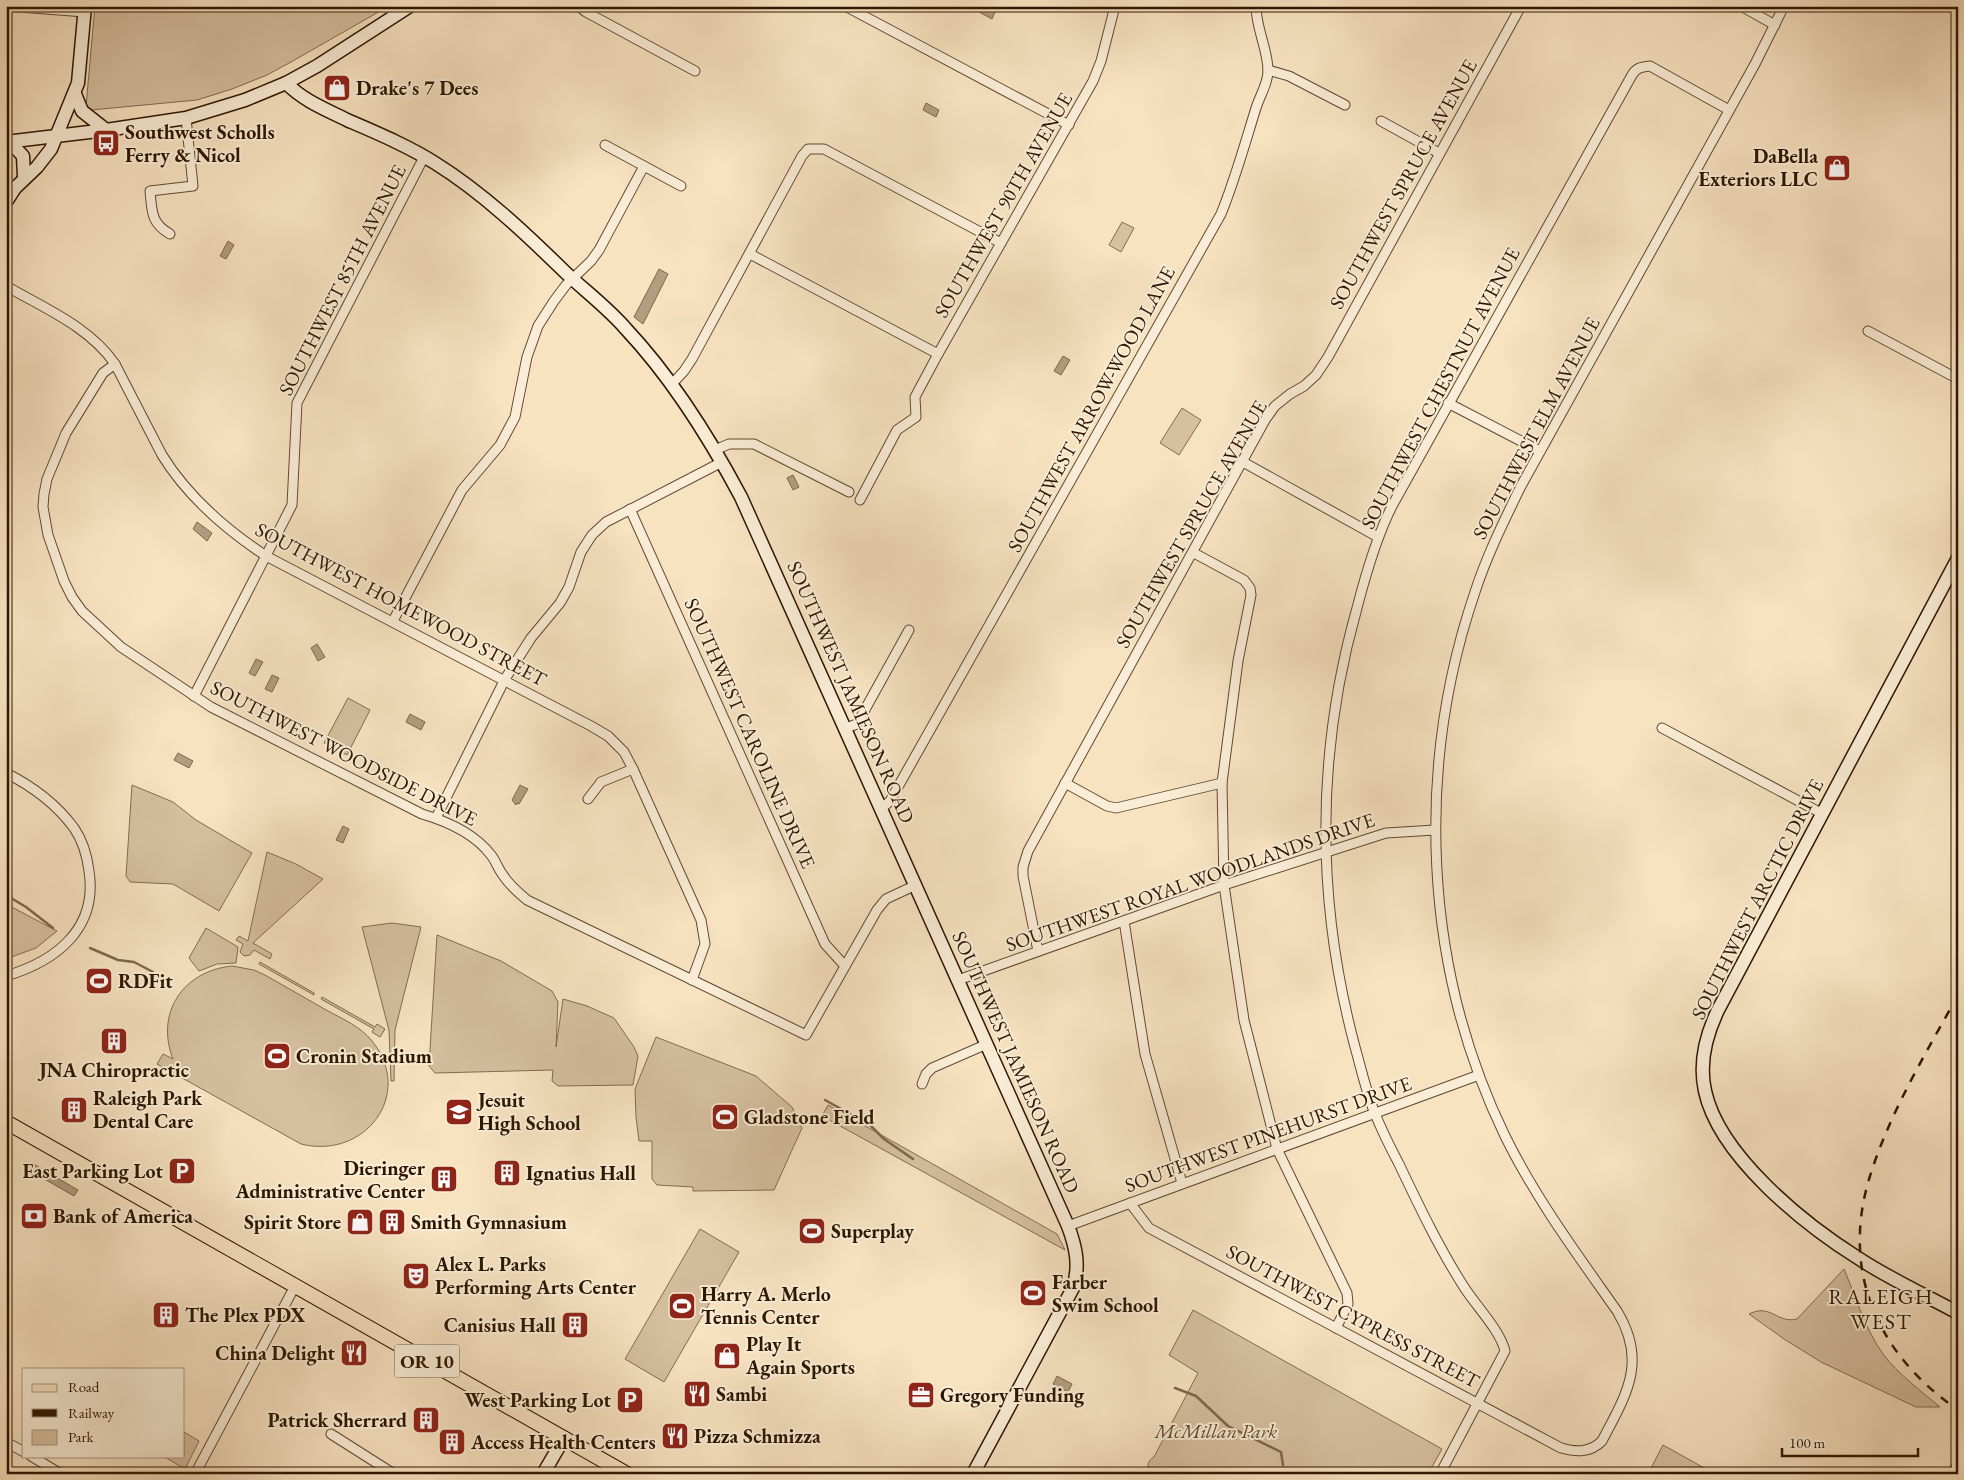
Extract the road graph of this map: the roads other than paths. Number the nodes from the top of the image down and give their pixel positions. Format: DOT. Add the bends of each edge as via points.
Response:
graph roads {
  1 [pos="6,6"];
  2 [pos="410,6"];
  3 [pos="578,6"];
  4 [pos="845,6"];
  5 [pos="1115,6"];
  6 [pos="1256,6"];
  7 [pos="1521,6"];
  8 [pos="1741,6"];
  9 [pos="1784,6"];
  10 [pos="85,9"];
  11 [pos="1775,24"];
  12 [pos="1268,70"];
  13 [pos="695,71"];
  14 [pos="286,83"];
  15 [pos="75,94"];
  16 [pos="1345,105"];
  17 [pos="1729,110"];
  18 [pos="186,118"];
  19 [pos="1381,121"];
  20 [pos="1069,125"];
  21 [pos="106,130"];
  22 [pos="55,136"];
  23 [pos="8,142"];
  24 [pos="605,146"];
  25 [pos="1439,153"];
  26 [pos="424,157"];
  27 [pos="644,166"];
  28 [pos="24,177"];
  29 [pos="681,186"];
  30 [pos="6,202"];
  31 [pos="170,234"];
  32 [pos="1001,243"];
  33 [pos="750,254"];
  34 [pos="572,279"];
  35 [pos="6,286"];
  36 [pos="1868,331"];
  37 [pos="938,354"];
  38 [pos="115,364"];
  39 [pos="1958,379"];
  40 [pos="672,384"];
  41 [pos="1448,403"];
  42 [pos="715,450"];
  43 [pos="1540,451"];
  44 [pos="722,462"];
  45 [pos="1243,462"];
  46 [pos="849,492"];
  47 [pos="860,500"];
  48 [pos="630,509"];
  49 [pos="1378,537"];
  50 [pos="1194,553"];
  51 [pos="266,556"];
  52 [pos="1958,558"];
  53 [pos="393,622"];
  54 [pos="909,630"];
  55 [pos="504,679"];
  56 [pos="194,696"];
  57 [pos="846,728"];
  58 [pos="1662,728"];
  59 [pos="634,768"];
  60 [pos="6,773"];
  61 [pos="1065,783"];
  62 [pos="1222,783"];
  63 [pos="588,799"];
  64 [pos="882,808"];
  65 [pos="1821,813"];
  66 [pos="436,818"];
  67 [pos="1435,830"];
  68 [pos="1325,852"];
  69 [pos="916,885"];
  70 [pos="1224,885"];
  71 [pos="1124,921"];
  72 [pos="1038,951"];
  73 [pos="845,966"];
  74 [pos="6,976"];
  75 [pos="692,980"];
  76 [pos="958,980"];
  77 [pos="987,1044"];
  78 [pos="1479,1076"];
  79 [pos="922,1084"];
  80 [pos="1375,1114"];
  81 [pos="6,1122"];
  82 [pos="1277,1149"];
  83 [pos="1182,1183"];
  84 [pos="1130,1203"];
  85 [pos="1068,1226"];
  86 [pos="295,1286"];
  87 [pos="1958,1313"];
  88 [pos="1336,1328"];
  89 [pos="1478,1403"];
  90 [pos="331,1434"];
  91 [pos="564,1438"];
  92 [pos="6,1442"];
  93 [pos="1568,1450"];
  94 [pos="22,1451"];
  95 [pos="34,1458"];
  96 [pos="1958,1468"];
  97 [pos="61,1474"];
  98 [pos="195,1474"];
  99 [pos="394,1474"];
  100 [pos="543,1474"];
  101 [pos="627,1474"];
  102 [pos="973,1474"];
  103 [pos="1440,1474"];
  104 [pos="1955,1474"];
  1 -- 10 [label="street"];
  2 -- 14 [label="street"];
  3 -- 13 [label="street"];
  4 -- 20 [label="street"];
  5 -- 20 [label="street, SOUTHWEST 90TH AVENUE" via="1101,61"];
  6 -- 12 [label="street" via="1256,24"];
  7 -- 25 [label="street, SOUTHWEST SPRUCE AVENUE"];
  8 -- 11 [label="street"];
  9 -- 11 [label="street, SOUTHWEST ELM AVENUE"];
  10 -- 15 [label="street"];
  11 -- 17 [label="street, SOUTHWEST ELM AVENUE"];
  12 -- 16 [label="street" via="1289,76"];
  12 -- 64 [label="street, SOUTHWEST ARROW-WOOD LANE" via="1221,214 890,801"];
  14 -- 18 [label="street" via="245,100"];
  14 -- 26 [label="street, SOUTHWEST JAMIESON ROAD" via="313,104"];
  15 -- 21 [label="street" via="85,115"];
  15 -- 22 [label="street"];
  17 -- 41 [label="street, SOUTHWEST CHESTNUT AVENUE" via="1650,66 1635,70"];
  17 -- 43 [label="street, SOUTHWEST ELM AVENUE"];
  18 -- 21 [label="street"];
  18 -- 31 [label="street" via="193,186 150,191 153,218"];
  19 -- 25 [label="street"];
  20 -- 32 [label="street, SOUTHWEST 90TH AVENUE"];
  21 -- 22 [label="street"];
  22 -- 23 [label="street"];
  22 -- 28 [label="street" via="44,159"];
  23 -- 28 [label="street" via="23,156"];
  24 -- 27 [label="street"];
  25 -- 45 [label="street, SOUTHWEST SPRUCE AVENUE" via="1328,358 1304,386 1275,406"];
  26 -- 34 [label="street, SOUTHWEST JAMIESON ROAD" via="515,224"];
  26 -- 51 [label="street, SOUTHWEST 85TH AVENUE" via="296,403 292,505"];
  27 -- 29 [label="street"];
  27 -- 34 [label="street" via="599,250"];
  28 -- 30 [label="street"];
  32 -- 33 [label="street" via="824,149 808,149"];
  32 -- 37 [label="street, SOUTHWEST 90TH AVENUE"];
  33 -- 37 [label="street"];
  33 -- 40 [label="street" via="692,359"];
  34 -- 40 [label="street, SOUTHWEST JAMIESON ROAD" via="626,329"];
  34 -- 53 [label="street" via="538,326 527,357 514,417 500,444 462,490"];
  35 -- 38 [label="street, SOUTHWEST HOMEWOOD STREET" via="88,334"];
  36 -- 39 [label="street"];
  37 -- 47 [label="street, SOUTHWEST 90TH AVENUE" via="916,397 916,417 897,430"];
  38 -- 51 [label="street, SOUTHWEST HOMEWOOD STREET" via="171,469 214,517"];
  38 -- 56 [label="street, SOUTHWEST WOODSIDE DRIVE" via="103,373 64,439 47,479 44,522 64,582 82,611 129,653"];
  40 -- 42 [label="street, SOUTHWEST JAMIESON ROAD"];
  41 -- 43 [label="street"];
  41 -- 49 [label="street, SOUTHWEST CHESTNUT AVENUE"];
  42 -- 44 [label="street, SOUTHWEST JAMIESON ROAD"];
  42 -- 46 [label="street" via="729,444 754,444"];
  43 -- 67 [label="street, SOUTHWEST ELM AVENUE" via="1495,540 1459,645 1440,746"];
  44 -- 48 [label="street"];
  44 -- 57 [label="street, SOUTHWEST JAMIESON ROAD" via="763,542"];
  45 -- 49 [label="street"];
  45 -- 50 [label="street, SOUTHWEST SPRUCE AVENUE"];
  48 -- 55 [label="street" via="606,522 592,535 581,552 560,603 531,638"];
  48 -- 73 [label="street, SOUTHWEST CAROLINE DRIVE" via="825,944"];
  49 -- 68 [label="street, SOUTHWEST CHESTNUT AVENUE" via="1340,678 1326,791"];
  50 -- 61 [label="street, SOUTHWEST SPRUCE AVENUE"];
  50 -- 62 [label="street" via="1244,580 1251,595 1238,662"];
  51 -- 53 [label="street, SOUTHWEST HOMEWOOD STREET"];
  51 -- 56 [label="street, SOUTHWEST 85TH AVENUE"];
  52 -- 65 [label="street, SOUTHWEST ARCTIC DRIVE"];
  53 -- 55 [label="street, SOUTHWEST HOMEWOOD STREET"];
  54 -- 57 [label="street" via="857,724"];
  55 -- 59 [label="street, SOUTHWEST HOMEWOOD STREET" via="608,736"];
  55 -- 66 [label="street"];
  56 -- 66 [label="street, SOUTHWEST WOODSIDE DRIVE" via="231,718 422,814"];
  57 -- 64 [label="street, SOUTHWEST JAMIESON ROAD"];
  58 -- 65 [label="street"];
  59 -- 63 [label="street" via="601,782"];
  59 -- 75 [label="street, SOUTHWEST HOMEWOOD STREET" via="701,920 705,944"];
  60 -- 74 [label="street" via="42,796 74,829 87,856 91,888 87,909 76,934 50,958"];
  61 -- 62 [label="street" via="1116,808"];
  61 -- 72 [label="street, SOUTHWEST SPRUCE AVENUE" via="1028,851 1023,867"];
  62 -- 70 [label="street"];
  64 -- 69 [label="street, SOUTHWEST JAMIESON ROAD"];
  65 -- 87 [label="street, SOUTHWEST ARCTIC DRIVE" via="1712,1022 1705,1047 1704,1089 1710,1111 1752,1170 1789,1207 1858,1258"];
  66 -- 75 [label="street, SOUTHWEST WOODSIDE DRIVE" via="458,829 491,854 503,876 527,900"];
  67 -- 68 [label="street, SOUTHWEST ROYAL WOODLANDS DRIVE" via="1393,832"];
  67 -- 78 [label="street, SOUTHWEST ELM AVENUE" via="1437,878 1447,955 1460,1016"];
  68 -- 70 [label="street, SOUTHWEST ROYAL WOODLANDS DRIVE"];
  68 -- 80 [label="street, SOUTHWEST CHESTNUT AVENUE" via="1328,901 1343,1002"];
  69 -- 73 [label="street" via="886,899"];
  69 -- 76 [label="street, SOUTHWEST JAMIESON ROAD"];
  70 -- 71 [label="street, SOUTHWEST ROYAL WOODLANDS DRIVE"];
  70 -- 82 [label="street" via="1244,1020"];
  71 -- 72 [label="street, SOUTHWEST ROYAL WOODLANDS DRIVE"];
  71 -- 83 [label="street" via="1145,1054"];
  72 -- 76 [label="street, SOUTHWEST ROYAL WOODLANDS DRIVE"];
  73 -- 75 [label="street, SOUTHWEST WOODSIDE DRIVE" via="806,1035"];
  76 -- 77 [label="street, SOUTHWEST JAMIESON ROAD"];
  77 -- 79 [label="street" via="932,1068"];
  77 -- 85 [label="street, SOUTHWEST JAMIESON ROAD"];
  78 -- 80 [label="street, SOUTHWEST PINEHURST DRIVE"];
  78 -- 93 [label="street, SOUTHWEST ELM AVENUE" via="1504,1135 1528,1179 1564,1237 1617,1311 1631,1344 1632,1372 1628,1390 1602,1441 1584,1451"];
  80 -- 82 [label="street, SOUTHWEST PINEHURST DRIVE"];
  80 -- 89 [label="street, SOUTHWEST CHESTNUT AVENUE" via="1431,1233 1503,1345 1504,1356"];
  81 -- 86 [label="main road, OR 10"];
  82 -- 83 [label="street, SOUTHWEST PINEHURST DRIVE"];
  82 -- 88 [label="street" via="1347,1292 1348,1304"];
  83 -- 84 [label="street, SOUTHWEST PINEHURST DRIVE"];
  84 -- 85 [label="street, SOUTHWEST PINEHURST DRIVE"];
  84 -- 88 [label="street, SOUTHWEST CYPRESS STREET" via="1149,1228"];
  85 -- 102 [label="street, SOUTHWEST JAMIESON ROAD" via="1078,1261 1073,1288"];
  86 -- 91 [label="main road, OR 10"];
  86 -- 98 [label="street"];
  88 -- 89 [label="street, SOUTHWEST CYPRESS STREET"];
  89 -- 93 [label="street, SOUTHWEST CYPRESS STREET"];
  89 -- 103 [label="street, SOUTHWEST CHESTNUT AVENUE"];
  90 -- 99 [label="street"];
  91 -- 100 [label="street"];
  91 -- 101 [label="main road, OR 10"];
  92 -- 94 [label="street"];
  95 -- 97 [label="street"];
  96 -- 104 [label="street"];
}
